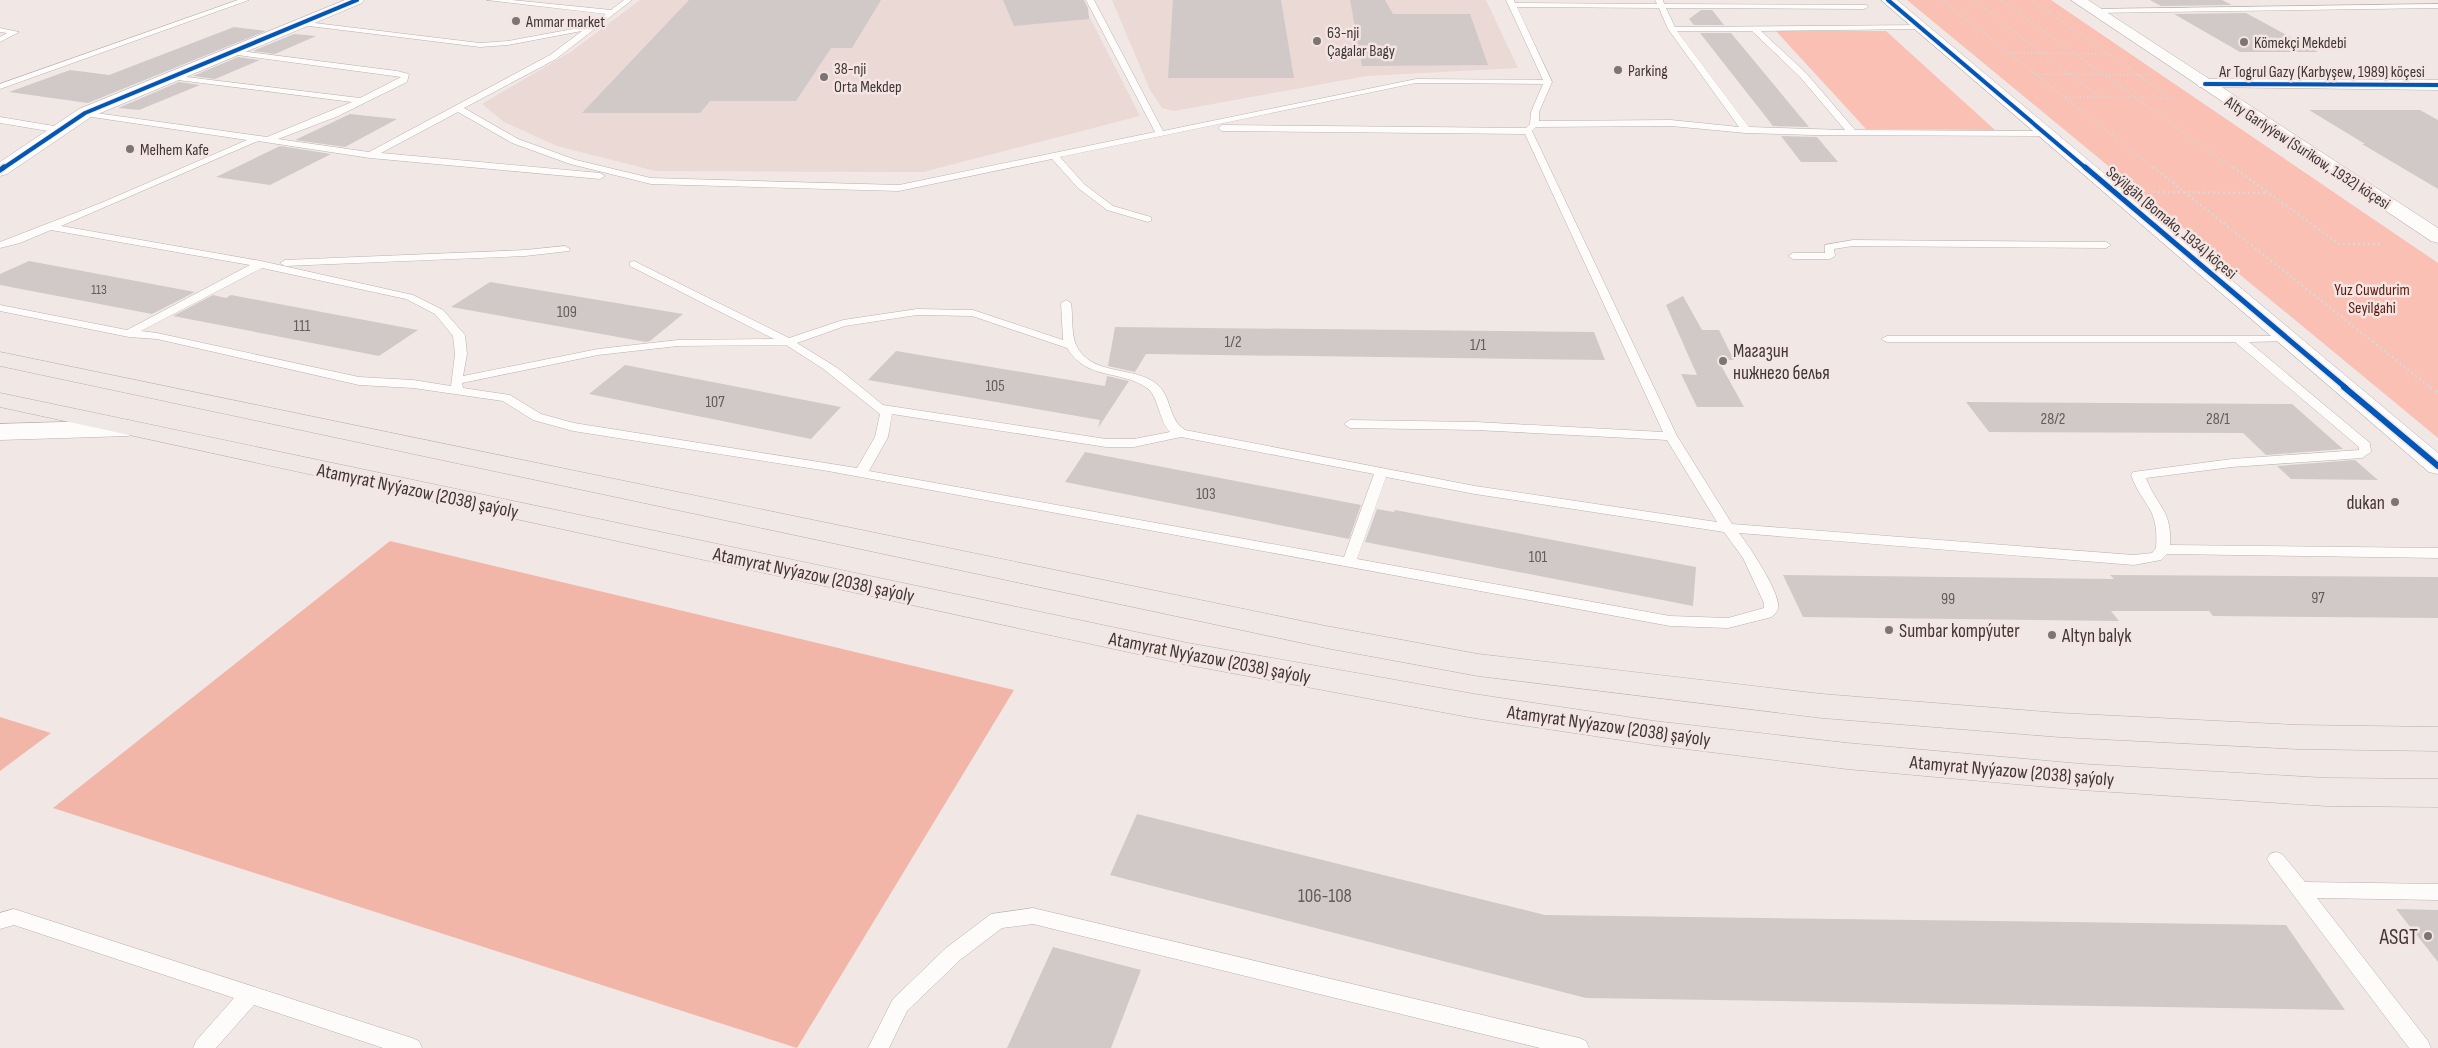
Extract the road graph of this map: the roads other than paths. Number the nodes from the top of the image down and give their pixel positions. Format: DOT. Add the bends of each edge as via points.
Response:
graph roads {
  1 [pos="244,0"];
  2 [pos="357,0"];
  3 [pos="492,0"];
  4 [pos="628,0"];
  5 [pos="1090,0"];
  6 [pos="1888,0"];
  7 [pos="2078,0"];
  8 [pos="1660,2"];
  9 [pos="1512,3"];
  10 [pos="2438,6"];
  11 [pos="1864,7"];
  12 [pos="2094,11"];
  13 [pos="612,12"];
  14 [pos="301,23"];
  15 [pos="592,27"];
  16 [pos="1920,27"];
  17 [pos="1754,28"];
  18 [pos="1672,29"];
  19 [pos="0,30"];
  20 [pos="0,40"];
  21 [pos="233,52"];
  22 [pos="170,77"];
  23 [pos="1548,82"];
  24 [pos="2205,84"];
  25 [pos="2438,85"];
  26 [pos="0,87"];
  27 [pos="360,101"];
  28 [pos="458,108"];
  29 [pos="85,113"];
  30 [pos="0,120"];
  31 [pos="1531,127"];
  32 [pos="1197,128"];
  33 [pos="60,130"];
  34 [pos="1746,130"];
  35 [pos="1852,132"];
  36 [pos="1160,134"];
  37 [pos="2048,134"];
  38 [pos="256,138"];
  39 [pos="269,140"];
  40 [pos="370,155"];
  41 [pos="1054,156"];
  42 [pos="0,170"];
  43 [pos="652,181"];
  44 [pos="1148,219"];
  45 [pos="50,227"];
  46 [pos="2438,238"];
  47 [pos="0,245"];
  48 [pos="2106,245"];
  49 [pos="565,249"];
  50 [pos="1793,256"];
  51 [pos="260,264"];
  52 [pos="634,264"];
  53 [pos="1066,303"];
  54 [pos="0,308"];
  55 [pos="129,334"];
  56 [pos="1887,339"];
  57 [pos="2238,339"];
  58 [pos="2288,339"];
  59 [pos="788,342"];
  60 [pos="1071,346"];
  61 [pos="0,359"];
  62 [pos="456,386"];
  63 [pos="0,400"];
  64 [pos="880,408"];
  65 [pos="1350,424"];
  66 [pos="128,428"];
  67 [pos="0,432"];
  68 [pos="1181,433"];
  69 [pos="1671,436"];
  70 [pos="2438,466"];
  71 [pos="1381,472"];
  72 [pos="862,473"];
  73 [pos="1728,528"];
  74 [pos="2163,549"];
  75 [pos="2438,553"];
  76 [pos="1349,562"];
  77 [pos="2438,739"];
  78 [pos="2438,793"];
  79 [pos="2276,859"];
  80 [pos="2299,890"];
  81 [pos="2438,892"];
  82 [pos="0,921"];
  83 [pos="250,995"];
  84 [pos="203,1048"];
  85 [pos="412,1048"];
  86 [pos="878,1048"];
  87 [pos="1579,1048"];
  88 [pos="2421,1048"];
  1 -- 26 [label="lane"];
  2 -- 14 [label="street"];
  3 -- 13 [label="lane"];
  4 -- 13 [label="lane"];
  5 -- 36 [label="lane"];
  6 -- 16 [label="street, Seýilgäh (Bomako, 1934) köçesi"];
  7 -- 12 [label="street, Alty Garlyýew (Surikow, 1932) köçesi"];
  8 -- 9 [label="lane"];
  8 -- 11 [label="lane"];
  8 -- 18 [label="lane"];
  9 -- 23 [label="lane"];
  10 -- 12 [label="lane"];
  12 -- 24 [label="street, Alty Garlyýew (Surikow, 1932) köçesi"];
  13 -- 15 [label="lane"];
  14 -- 15 [label="lane" via="480,44 508,44"];
  14 -- 21 [label="street"];
  15 -- 28 [label="lane" via="552,57"];
  16 -- 17 [label="lane"];
  16 -- 37 [label="street, Seýilgäh (Bomako, 1934) köçesi"];
  17 -- 18 [label="lane"];
  17 -- 35 [label="lane" via="1803,75"];
  18 -- 34 [label="lane"];
  19 -- 20 [label="lane" via="15,32"];
  21 -- 22 [label="street"];
  21 -- 27 [label="lane" via="406,76 404,80"];
  22 -- 27 [label="lane"];
  22 -- 29 [label="street"];
  23 -- 31 [label="lane"];
  23 -- 32 [label="lane" via="1416,81"];
  24 -- 25 [label="street, Ar Togrul Gazy (Karbyşew, 1989) köçesi"];
  24 -- 46 [label="street, Alty Garlyýew (Surikow, 1932) köçesi"];
  27 -- 39 [label="lane"];
  28 -- 40 [label="lane"];
  28 -- 43 [label="lane" via="515,141 573,162"];
  29 -- 33 [label="street"];
  29 -- 38 [label="lane"];
  30 -- 33 [label="lane"];
  31 -- 32 [label="lane"];
  31 -- 34 [label="lane" via="1671,123"];
  31 -- 69 [label="lane"];
  32 -- 36 [label="lane"];
  33 -- 42 [label="street"];
  34 -- 35 [label="lane"];
  35 -- 37 [label="lane"];
  36 -- 41 [label="lane"];
  37 -- 58 [label="street, Seýilgäh (Bomako, 1934) köçesi"];
  38 -- 39 [label="lane"];
  38 -- 45 [label="lane"];
  39 -- 40 [label="lane"];
  40 -- 43 [label="lane"];
  41 -- 43 [label="lane" via="899,188"];
  41 -- 44 [label="lane" via="1081,186 1110,208"];
  45 -- 47 [label="lane"];
  45 -- 51 [label="lane"];
  48 -- 50 [label="lane" via="1853,243 1829,247 1830,256"];
  49 -- 51 [label="lane" via="525,254"];
  51 -- 55 [label="lane"];
  51 -- 62 [label="lane" via="409,297 439,312 459,335 461,354"];
  52 -- 59 [label="lane"];
  53 -- 60 [label="lane"];
  54 -- 55 [label="lane"];
  55 -- 62 [label="lane" via="157,336 359,381"];
  56 -- 57 [label="lane"];
  57 -- 58 [label="lane"];
  57 -- 74 [label="lane" via="2365,446 2365,452 2232,463 2138,476 2140,484 2160,511"];
  58 -- 70 [label="street, Seýilgäh (Bomako, 1934) köçesi"];
  59 -- 60 [label="lane" via="843,323 926,312 973,313"];
  59 -- 62 [label="lane" via="678,342 598,352"];
  59 -- 64 [label="lane" via="819,360"];
  60 -- 68 [label="lane" via="1083,360 1096,368 1151,386 1162,400 1167,422"];
  61 -- 77 [label="main road" via="1307,633 1478,665 1822,706 2059,725 2297,737"];
  62 -- 72 [label="lane" via="506,398 537,417 573,427"];
  63 -- 66 [label="main road, Atamyrat Nyýazow (2038) şaýoly"];
  64 -- 68 [label="lane" via="1106,443 1134,443"];
  64 -- 72 [label="lane" via="886,413 887,424"];
  65 -- 69 [label="lane" via="1476,426"];
  66 -- 67 [label="street"];
  66 -- 78 [label="main road, Atamyrat Nyýazow (2038) şaýoly" via="1188,654 1474,706 1654,733 1867,758 2082,777 2326,792"];
  68 -- 71 [label="lane"];
  69 -- 73 [label="lane"];
  71 -- 73 [label="lane" via="1476,490"];
  71 -- 76 [label="lane"];
  72 -- 76 [label="lane"];
  73 -- 74 [label="lane" via="2134,560 2156,557"];
  73 -- 76 [label="lane" via="1750,557 1772,609 1767,614 1728,623 1670,621"];
  74 -- 75 [label="lane"];
  79 -- 80 [label="lane"];
  80 -- 81 [label="lane"];
  80 -- 88 [label="lane"];
  82 -- 83 [label="lane" via="14,917"];
  83 -- 84 [label="lane"];
  83 -- 85 [label="lane"];
  86 -- 87 [label="lane" via="900,1005 953,954 998,920 1034,916"];
}
